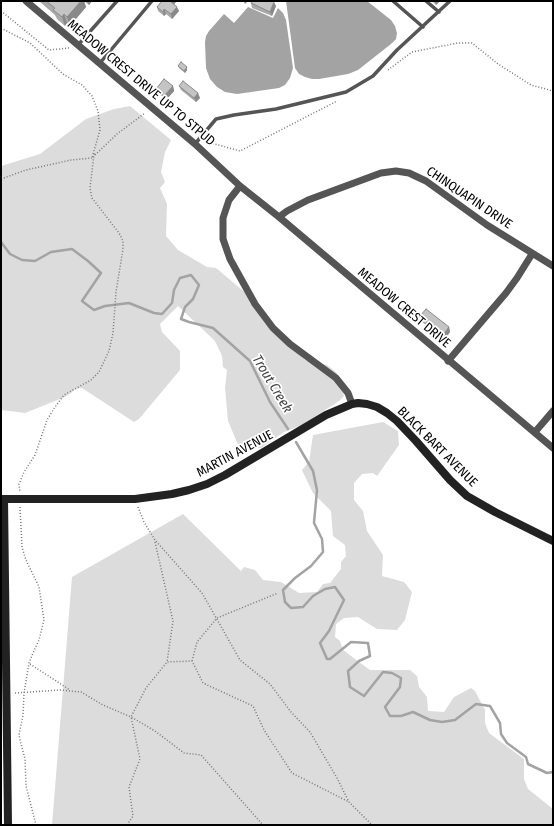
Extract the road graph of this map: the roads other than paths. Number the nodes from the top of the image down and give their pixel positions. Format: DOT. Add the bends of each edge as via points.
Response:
graph roads {
  1 [pos="26,1"];
  2 [pos="117,1"];
  3 [pos="152,1"];
  4 [pos="393,1"];
  5 [pos="426,1"];
  6 [pos="450,1"];
  7 [pos="439,12"];
  8 [pos="423,27"];
  9 [pos="79,46"];
  10 [pos="100,63"];
  11 [pos="197,141"];
  12 [pos="240,186"];
  13 [pos="279,217"];
  14 [pos="532,254"];
  15 [pos="553,266"];
  16 [pos="448,360"];
  17 [pos="352,404"];
  18 [pos="553,411"];
  19 [pos="535,432"];
  20 [pos="553,448"];
  21 [pos="3,499"];
  22 [pos="553,541"];
  23 [pos="8,825"];
  1 -- 9 [label="street, MEADOW CREST DRIVE UP TO STPUD"];
  2 -- 9 [label="lane"];
  3 -- 10 [label="lane"];
  4 -- 8 [label="lane"];
  5 -- 7 [label="lane"];
  6 -- 7 [label="lane"];
  7 -- 8 [label="lane"];
  8 -- 11 [label="lane" via="373,76 346,92 276,109 216,119"];
  9 -- 10 [label="street, MEADOW CREST DRIVE UP TO STPUD"];
  10 -- 11 [label="street, MEADOW CREST DRIVE UP TO STPUD" via="152,108"];
  11 -- 12 [label="street, MEADOW CREST DRIVE UP TO STPUD"];
  12 -- 13 [label="street, MEADOW CREST DRIVE"];
  12 -- 17 [label="street" via="229,200 223,218 223,238 230,259 255,304 272,328 336,378 346,389"];
  13 -- 14 [label="street, CHINQUAPIN DRIVE" via="308,200 381,173 396,171 409,173 426,181"];
  13 -- 16 [label="street, MEADOW CREST DRIVE"];
  14 -- 15 [label="street, CHINQUAPIN DRIVE"];
  14 -- 16 [label="street" via="506,293"];
  16 -- 19 [label="street, MEADOW CREST DRIVE"];
  17 -- 21 [label="street, MARTIN AVENUE" via="326,415 244,465 207,484 172,494 135,499"];
  17 -- 22 [label="street, BLACK BART AVENUE" via="367,404 387,413 406,429 467,496"];
  18 -- 19 [label="street"];
  19 -- 20 [label="street, MEADOW CREST DRIVE"];
  21 -- 23 [label="street"];
}
